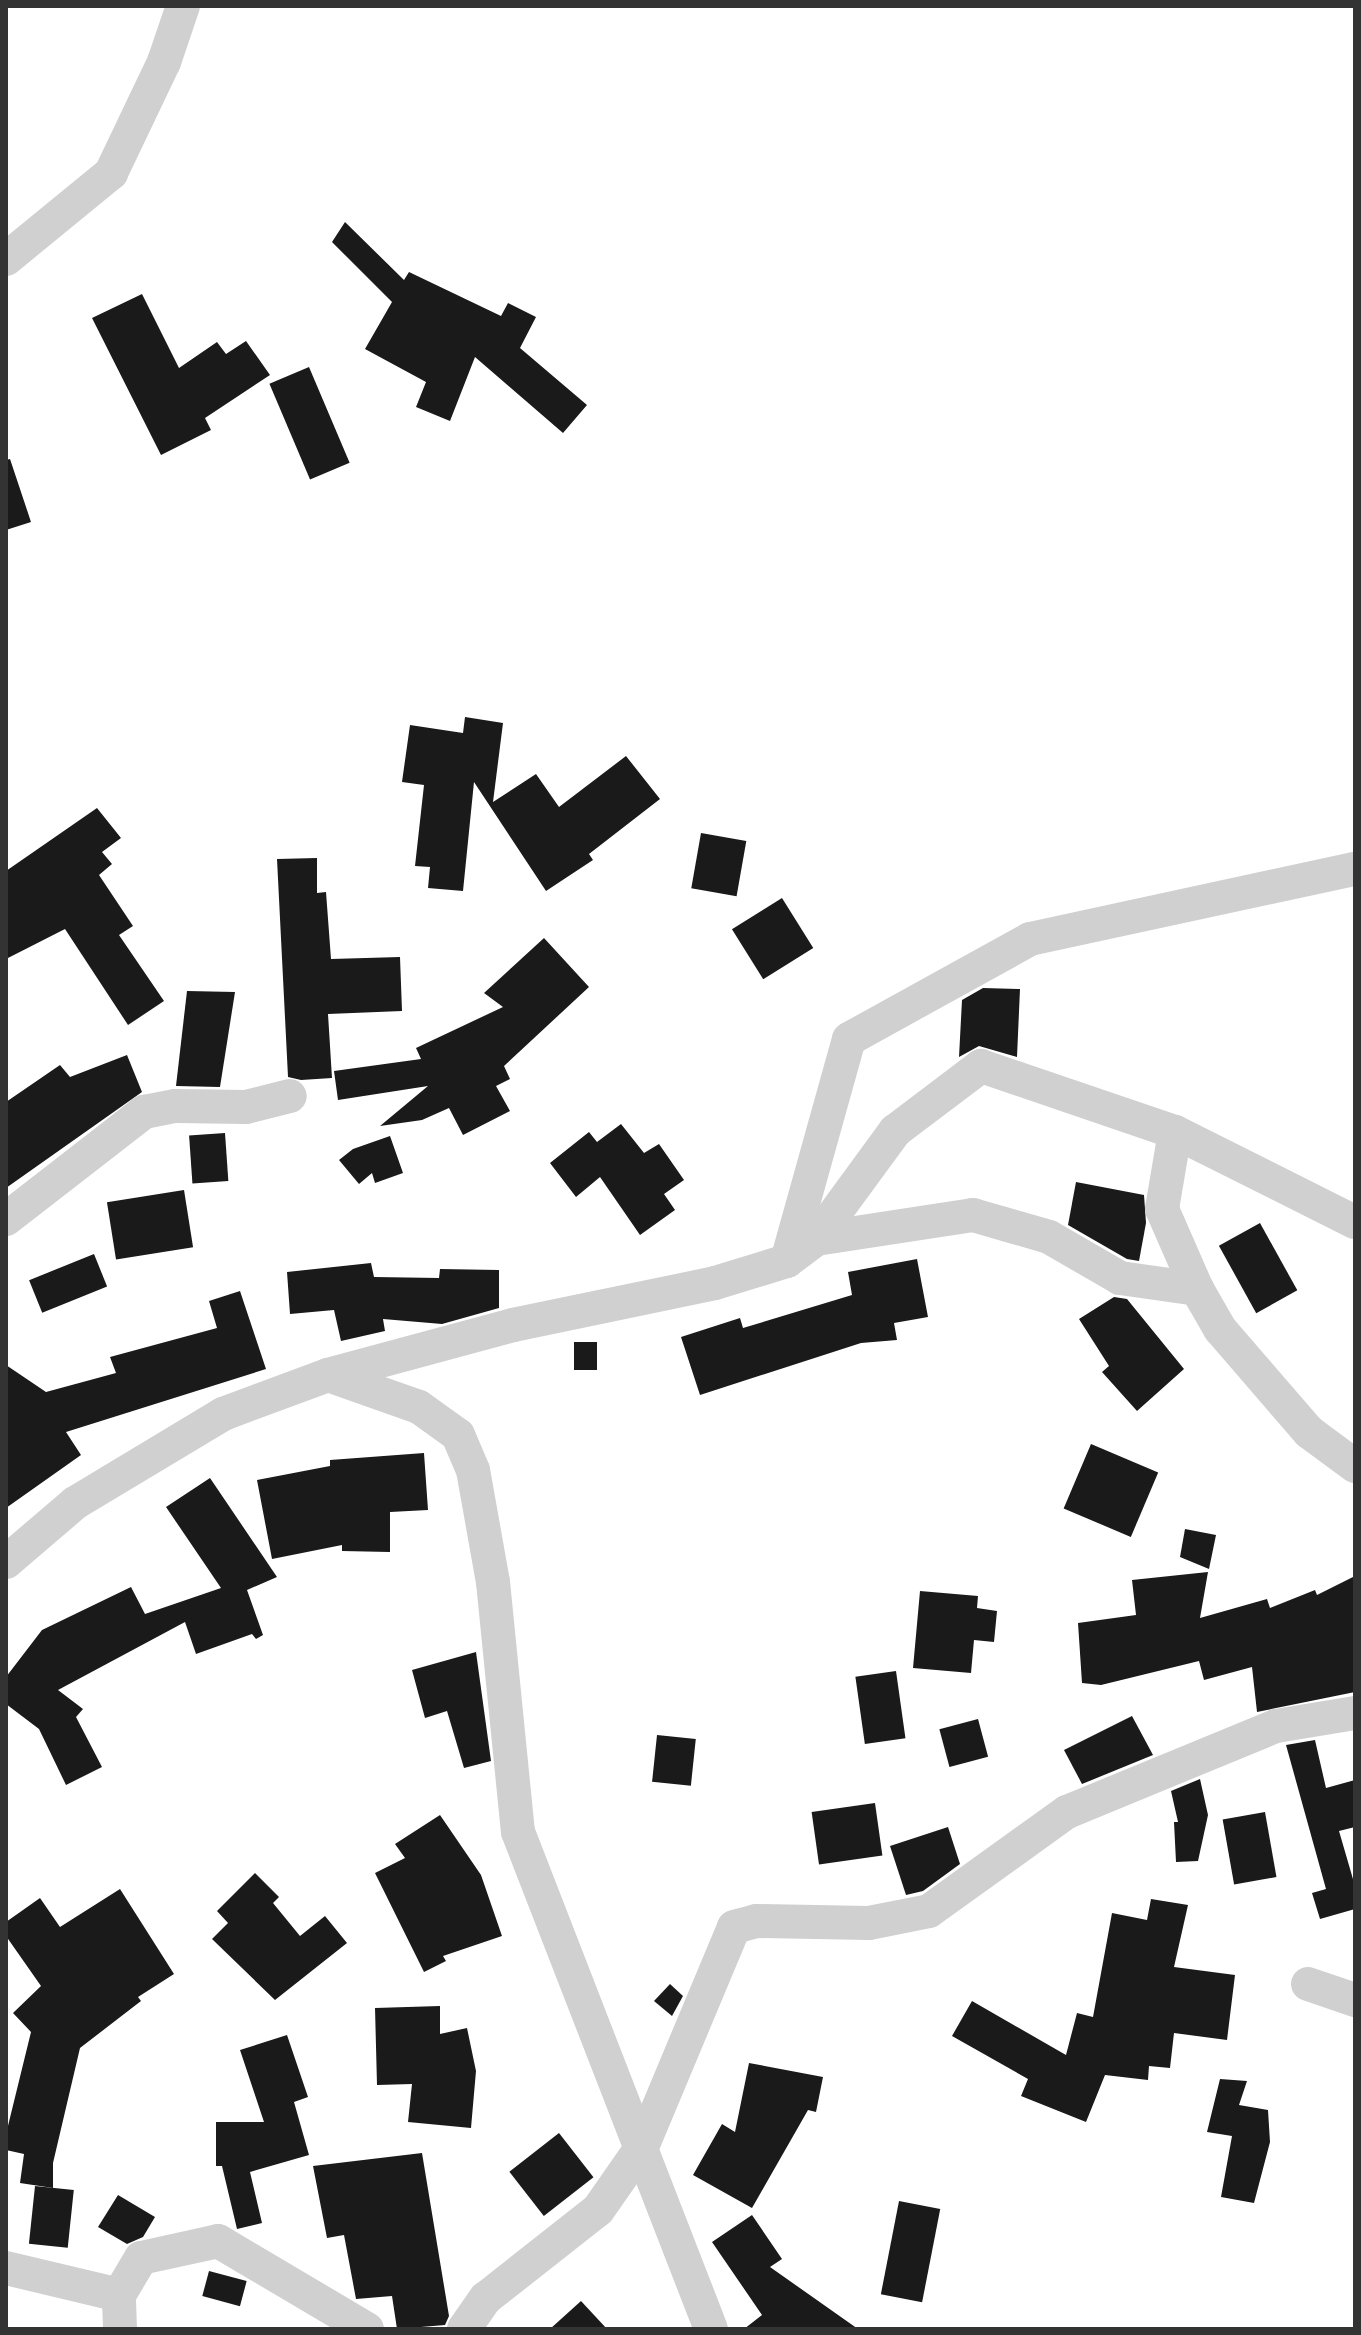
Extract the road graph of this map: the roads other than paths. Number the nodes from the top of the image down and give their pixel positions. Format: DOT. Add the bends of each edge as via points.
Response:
graph roads {
  1 [pos="183,6"];
  2 [pos="6,259"];
  3 [pos="1355,869"];
  4 [pos="290,1096"];
  5 [pos="1175,1132"];
  6 [pos="6,1219"];
  7 [pos="1355,1222"];
  8 [pos="816,1239"];
  9 [pos="787,1261"];
  10 [pos="1197,1289"];
  11 [pos="328,1375"];
  12 [pos="1355,1466"];
  13 [pos="8,1563"];
  14 [pos="1355,1713"];
  15 [pos="1308,1984"];
  16 [pos="1355,2000"];
  17 [pos="642,2147"];
  18 [pos="6,2268"];
  19 [pos="119,2295"];
  20 [pos="120,2329"];
  21 [pos="367,2329"];
  22 [pos="464,2329"];
  23 [pos="711,2329"];
  1 -- 2 [label="street" via="164,62 111,173"];
  3 -- 9 [label="street" via="1030,939 849,1039"];
  4 -- 6 [label="street" via="246,1107 175,1106 144,1112"];
  5 -- 7 [label="street"];
  5 -- 8 [label="street" via="981,1066 895,1131"];
  5 -- 10 [label="street" via="1162,1209"];
  8 -- 9 [label="street"];
  8 -- 10 [label="street" via="973,1215 1049,1237 1120,1278"];
  9 -- 11 [label="street"];
  10 -- 12 [label="street" via="1220,1329 1309,1432"];
  11 -- 13 [label="street" via="223,1414 134,1463 75,1503"];
  11 -- 17 [label="street" via="419,1407 458,1435 473,1470 493,1582 518,1832"];
  14 -- 17 [label="street" via="1276,1726 1067,1812 929,1911 869,1923 756,1921 734,1927"];
  15 -- 16 [label="street"];
  17 -- 22 [label="street" via="598,2210 486,2298"];
  17 -- 23 [label="street"];
  18 -- 19 [label="street"];
  19 -- 20 [label="street"];
  19 -- 21 [label="street" via="141,2258 218,2241"];
}
